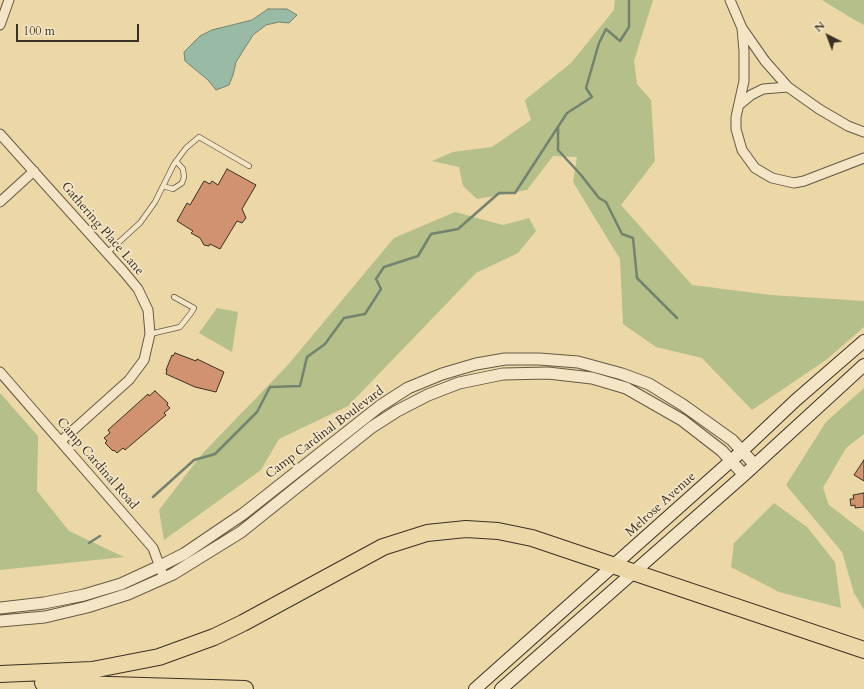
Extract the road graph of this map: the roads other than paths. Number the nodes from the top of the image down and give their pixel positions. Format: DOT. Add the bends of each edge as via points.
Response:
graph roads {
  1 [pos="9,0"];
  2 [pos="730,0"];
  3 [pos="0,25"];
  4 [pos="742,28"];
  5 [pos="788,87"];
  6 [pos="739,105"];
  7 [pos="864,132"];
  8 [pos="0,134"];
  9 [pos="864,158"];
  10 [pos="176,161"];
  11 [pos="249,166"];
  12 [pos="34,171"];
  13 [pos="163,186"];
  14 [pos="0,202"];
  15 [pos="107,253"];
  16 [pos="174,297"];
  17 [pos="150,334"];
  18 [pos="864,341"];
  19 [pos="864,365"];
  20 [pos="0,372"];
  21 [pos="61,441"];
  22 [pos="742,451"];
  23 [pos="731,461"];
  24 [pos="755,465"];
  25 [pos="744,475"];
  26 [pos="615,565"];
  27 [pos="160,566"];
  28 [pos="635,572"];
  29 [pos="164,578"];
  30 [pos="0,608"];
  31 [pos="0,621"];
  32 [pos="864,650"];
  33 [pos="0,674"];
  34 [pos="0,682"];
  35 [pos="245,689"];
  36 [pos="475,689"];
  37 [pos="501,689"];
  1 -- 3 [label="street"];
  2 -- 4 [label="street"];
  4 -- 5 [label="street" via="765,61"];
  4 -- 6 [label="street" via="745,66"];
  5 -- 6 [label="street" via="764,89"];
  5 -- 7 [label="street" via="819,109"];
  6 -- 9 [label="street" via="736,130 742,150 755,168 772,178 788,182 804,181"];
  8 -- 12 [label="street, Gathering Place Lane"];
  10 -- 11 [label="lane" via="199,137"];
  10 -- 13 [label="lane"];
  10 -- 13 [label="lane" via="183,169 182,183 173,188"];
  12 -- 14 [label="street"];
  12 -- 15 [label="street, Gathering Place Lane"];
  13 -- 15 [label="lane" via="140,223"];
  15 -- 17 [label="street, Gathering Place Lane" via="138,290 148,310"];
  16 -- 17 [label="lane" via="194,308 191,313 180,327"];
  17 -- 21 [label="street, Gathering Place Lane" via="144,360 129,380"];
  18 -- 22 [label="main road, Melrose Avenue"];
  19 -- 24 [label="main road"];
  20 -- 21 [label="street, Camp Cardinal Road"];
  21 -- 27 [label="street, Camp Cardinal Road" via="153,548"];
  22 -- 23 [label="main road, Melrose Avenue"];
  22 -- 24 [label="street, Camp Cardinal Boulevard"];
  22 -- 27 [label="street, Camp Cardinal Boulevard" via="732,440 684,405 649,384 622,374 578,362 539,359 505,359 476,364 408,388 380,406 243,514 184,554"];
  23 -- 25 [label="street, Camp Cardinal Boulevard"];
  23 -- 26 [label="main road, Melrose Avenue"];
  23 -- 29 [label="street, Camp Cardinal Boulevard" via="682,420 626,388 592,378 548,373 503,374 459,383 428,395 372,427 241,532"];
  24 -- 25 [label="main road"];
  25 -- 28 [label="main road"];
  26 -- 28 [label="highway"];
  26 -- 33 [label="highway" via="532,538 498,531 466,529 427,533 383,548 243,623 187,648 132,663 92,670"];
  26 -- 36 [label="main road, Melrose Avenue"];
  27 -- 29 [label="street, Camp Cardinal Road"];
  27 -- 30 [label="street, Camp Cardinal Boulevard" via="121,584 84,595"];
  28 -- 32 [label="highway"];
  28 -- 37 [label="main road"];
  29 -- 31 [label="street, Camp Cardinal Boulevard" via="128,594 87,607 45,617"];
  34 -- 35 [label="highway"];
}
